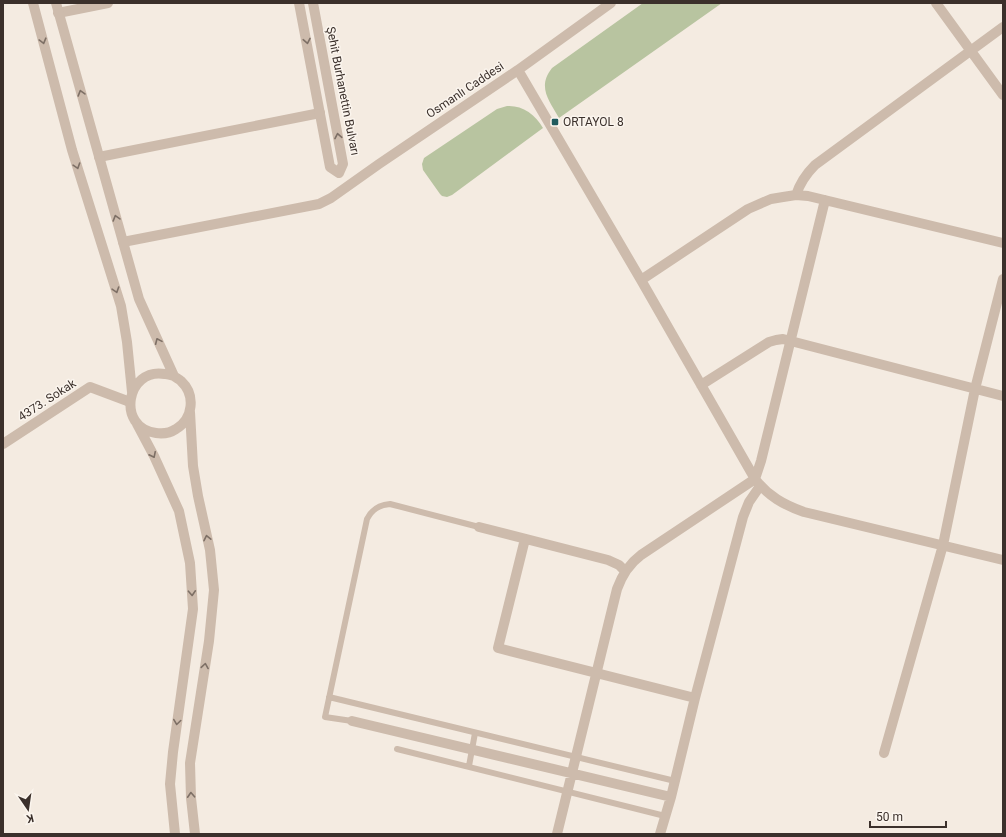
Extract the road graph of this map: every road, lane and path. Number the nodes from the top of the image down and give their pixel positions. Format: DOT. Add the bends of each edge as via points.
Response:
graph roads {
  1 [pos="33,3"];
  2 [pos="108,3"];
  3 [pos="299,3"];
  4 [pos="313,3"];
  5 [pos="611,3"];
  6 [pos="936,3"];
  7 [pos="57,8"];
  8 [pos="1003,27"];
  9 [pos="970,50"];
  10 [pos="518,70"];
  11 [pos="1003,95"];
  12 [pos="320,113"];
  13 [pos="99,157"];
  14 [pos="339,173"];
  15 [pos="345,188"];
  16 [pos="796,195"];
  17 [pos="825,200"];
  18 [pos="123,242"];
  19 [pos="1003,243"];
  20 [pos="1003,278"];
  21 [pos="641,280"];
  22 [pos="790,342"];
  23 [pos="174,376"];
  24 [pos="701,385"];
  25 [pos="975,389"];
  26 [pos="1003,396"];
  27 [pos="131,397"];
  28 [pos="190,410"];
  29 [pos="135,421"];
  30 [pos="3,444"];
  31 [pos="758,483"];
  32 [pos="479,527"];
  33 [pos="525,539"];
  34 [pos="943,546"];
  35 [pos="1003,560"];
  36 [pos="625,571"];
  37 [pos="597,672"];
  38 [pos="329,697"];
  39 [pos="695,698"];
  40 [pos="352,721"];
  41 [pos="475,732"];
  42 [pos="397,749"];
  43 [pos="472,750"];
  44 [pos="884,753"];
  45 [pos="576,757"];
  46 [pos="469,766"];
  47 [pos="572,773"];
  48 [pos="675,781"];
  49 [pos="567,791"];
  50 [pos="671,797"];
  51 [pos="665,816"];
  52 [pos="175,834"];
  53 [pos="195,834"];
  54 [pos="556,834"];
  55 [pos="660,834"];
  1 -- 27 [label="street, one-way" via="72,150 121,306 127,342"];
  2 -- 7 [label="street"];
  3 -- 12 [label="street, one-way"];
  14 -- 4 [label="street, Şehit Burhanettin Bulvarı, one-way" via="343,164"];
  5 -- 10 [label="street, Osmanlı Caddesi"];
  6 -- 9 [label="street"];
  13 -- 7 [label="street, one-way"];
  8 -- 9 [label="street"];
  9 -- 11 [label="street"];
  9 -- 16 [label="street" via="815,165 802,180"];
  10 -- 15 [label="street, Osmanlı Caddesi"];
  10 -- 21 [label="street"];
  12 -- 13 [label="street"];
  12 -- 14 [label="street" via="330,167"];
  18 -- 13 [label="street, one-way"];
  14 -- 15 [label="street"];
  15 -- 18 [label="street, Osmanlı Caddesi" via="320,204"];
  16 -- 17 [label="street"];
  16 -- 21 [label="street" via="771,199 748,209"];
  17 -- 19 [label="street"];
  17 -- 22 [label="street"];
  23 -- 18 [label="street, one-way" via="140,299"];
  20 -- 25 [label="street"];
  21 -- 24 [label="street"];
  22 -- 24 [label="street" via="769,342"];
  22 -- 25 [label="street"];
  22 -- 31 [label="street"];
  23 -- 27 [label="street" via="164,373 145,377 137,384"];
  23 -- 28 [label="street" via="188,390"];
  24 -- 31 [label="street"];
  25 -- 26 [label="street"];
  25 -- 34 [label="street"];
  27 -- 29 [label="street" via="131,412"];
  27 -- 30 [label="street, 4373. Sokak" via="90,388"];
  28 -- 29 [label="street" via="180,427 162,434 142,428"];
  53 -- 28 [label="street, one-way" via="190,763 209,641 214,590 210,550 193,466"];
  29 -- 52 [label="street, one-way" via="179,512 190,563 193,609 170,784"];
  31 -- 34 [label="street" via="779,501 804,512"];
  31 -- 36 [label="street" via="641,555"];
  31 -- 39 [label="street" via="743,517"];
  32 -- 33 [label="street"];
  32 -- 38 [label="lane" via="390,504 371,512 367,519"];
  33 -- 36 [label="street" via="608,560"];
  33 -- 37 [label="street" via="498,648"];
  34 -- 35 [label="street"];
  34 -- 44 [label="street"];
  36 -- 37 [label="street" via="617,589"];
  37 -- 39 [label="street"];
  37 -- 45 [label="street"];
  38 -- 40 [label="lane" via="325,717"];
  38 -- 41 [label="lane"];
  39 -- 48 [label="street"];
  40 -- 43 [label="street"];
  41 -- 43 [label="lane"];
  41 -- 45 [label="lane"];
  42 -- 46 [label="lane"];
  43 -- 46 [label="lane"];
  43 -- 47 [label="street"];
  45 -- 47 [label="street"];
  45 -- 48 [label="lane"];
  46 -- 49 [label="lane"];
  47 -- 49 [label="street"];
  47 -- 50 [label="street"];
  48 -- 50 [label="street"];
  49 -- 51 [label="lane"];
  49 -- 54 [label="street"];
  50 -- 51 [label="street"];
  51 -- 55 [label="street"];
}
